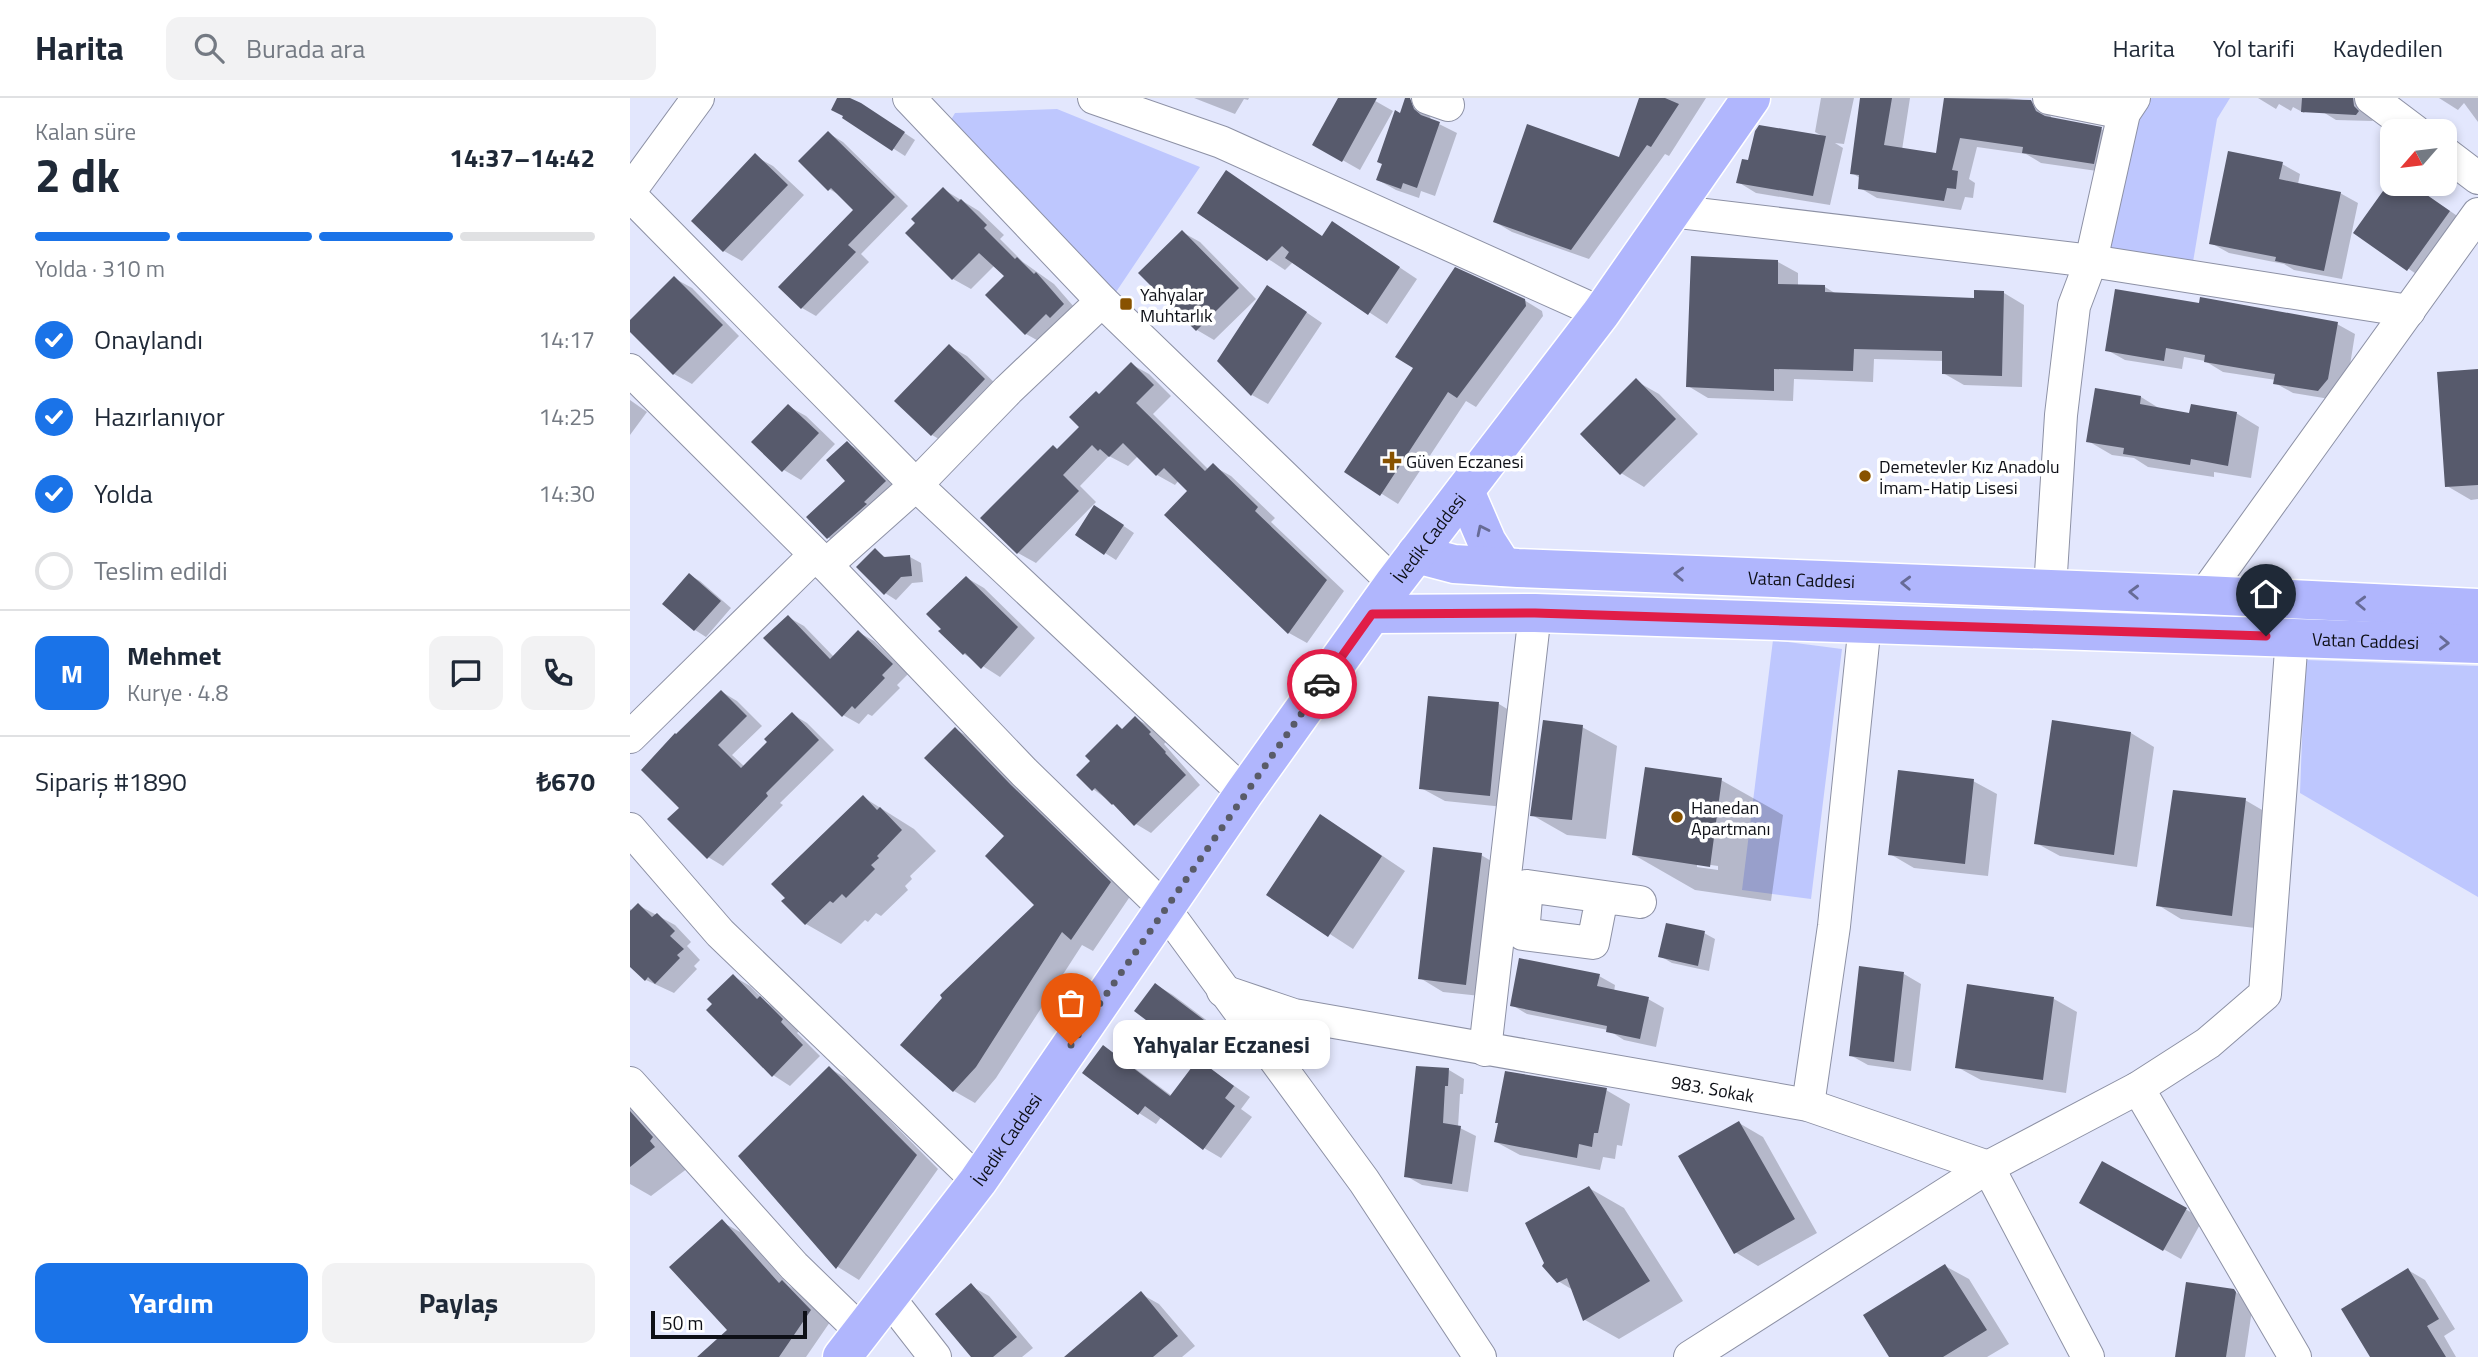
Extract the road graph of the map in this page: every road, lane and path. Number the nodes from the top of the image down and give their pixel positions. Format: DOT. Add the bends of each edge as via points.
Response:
graph roads {
  1 [pos="698,98"];
  2 [pos="909,98"];
  3 [pos="1094,98"];
  4 [pos="1751,98"];
  5 [pos="2049,98"];
  6 [pos="2371,98"];
  7 [pos="2129,106"];
  8 [pos="2399,119"];
  9 [pos="2457,162"];
  10 [pos="2478,178"];
  11 [pos="630,193"];
  12 [pos="1671,211"];
  13 [pos="2478,215"];
  14 [pos="2091,261"];
  15 [pos="1102,301"];
  16 [pos="2409,311"];
  17 [pos="1601,313"];
  18 [pos="630,370"];
  19 [pos="916,485"];
  20 [pos="1465,491"];
  21 [pos="820,560"];
  22 [pos="1503,566"];
  23 [pos="1405,568"];
  24 [pos="2050,589"];
  25 [pos="2204,595"];
  26 [pos="2478,608"];
  27 [pos="1535,613"];
  28 [pos="1372,614"];
  29 [pos="1865,623"];
  30 [pos="2292,637"];
  31 [pos="2478,644"];
  32 [pos="630,737"];
  33 [pos="1244,793"];
  34 [pos="630,829"];
  35 [pos="1602,897"];
  36 [pos="1640,902"];
  37 [pos="1164,908"];
  38 [pos="1223,991"];
  39 [pos="1485,1050"];
  40 [pos="630,1083"];
  41 [pos="2138,1088"];
  42 [pos="1808,1105"];
  43 [pos="1988,1167"];
  44 [pos="978,1181"];
  45 [pos="889,1298"];
  46 [pos="852,1344"];
  47 [pos="935,1357"];
  48 [pos="1480,1357"];
  49 [pos="1690,1357"];
  50 [pos="2088,1357"];
  51 [pos="2295,1357"];
  1 -- 11 [label="street"];
  2 -- 15 [label="street"];
  3 -- 17 [label="street" via="1221,142"];
  4 -- 12 [label="main road, İvedik Caddesi"];
  5 -- 7 [label="street"];
  6 -- 8 [label="street"];
  7 -- 14 [label="street"];
  9 -- 10 [label="street"];
  11 -- 19 [label="street"];
  12 -- 14 [label="street"];
  12 -- 17 [label="main road, İvedik Caddesi"];
  13 -- 16 [label="street"];
  14 -- 16 [label="street"];
  14 -- 24 [label="street" via="2072,319"];
  15 -- 19 [label="street"];
  15 -- 23 [label="street"];
  16 -- 25 [label="street"];
  17 -- 20 [label="main road, İvedik Caddesi"];
  18 -- 21 [label="street"];
  19 -- 21 [label="street"];
  19 -- 33 [label="street"];
  22 -- 20 [label="main road, one-way"];
  20 -- 23 [label="main road, İvedik Caddesi"];
  21 -- 32 [label="street"];
  21 -- 37 [label="street" via="1024,772"];
  22 -- 23 [label="main road, Vatan Caddesi"];
  24 -- 22 [label="main road, Vatan Caddesi, one-way"];
  23 -- 28 [label="main road, İvedik Caddesi"];
  25 -- 24 [label="main road, Vatan Caddesi, one-way"];
  26 -- 25 [label="main road, Vatan Caddesi, one-way"];
  27 -- 28 [label="main road, Vatan Caddesi"];
  27 -- 29 [label="main road, Vatan Caddesi"];
  27 -- 39 [label="street"];
  28 -- 33 [label="main road, İvedik Caddesi"];
  29 -- 30 [label="main road, Vatan Caddesi"];
  29 -- 42 [label="street" via="1834,926"];
  30 -- 31 [label="main road, Vatan Caddesi, one-way"];
  30 -- 41 [label="street" via="2265,994 2208,1042"];
  33 -- 37 [label="main road, İvedik Caddesi"];
  34 -- 44 [label="street" via="720,933"];
  35 -- 36 [label="street"];
  37 -- 38 [label="street"];
  37 -- 44 [label="main road, İvedik Caddesi"];
  38 -- 39 [label="street, 983. Sokak" via="1294,1015"];
  38 -- 48 [label="street" via="1364,1181"];
  39 -- 42 [label="street, 983. Sokak"];
  40 -- 46 [label="street" via="794,1266"];
  41 -- 43 [label="street"];
  41 -- 51 [label="street"];
  42 -- 43 [label="street, 983. Sokak"];
  43 -- 49 [label="street"];
  43 -- 50 [label="street"];
  44 -- 45 [label="main road, İvedik Caddesi"];
  45 -- 46 [label="main road, İvedik Caddesi"];
  45 -- 47 [label="street"];
}
